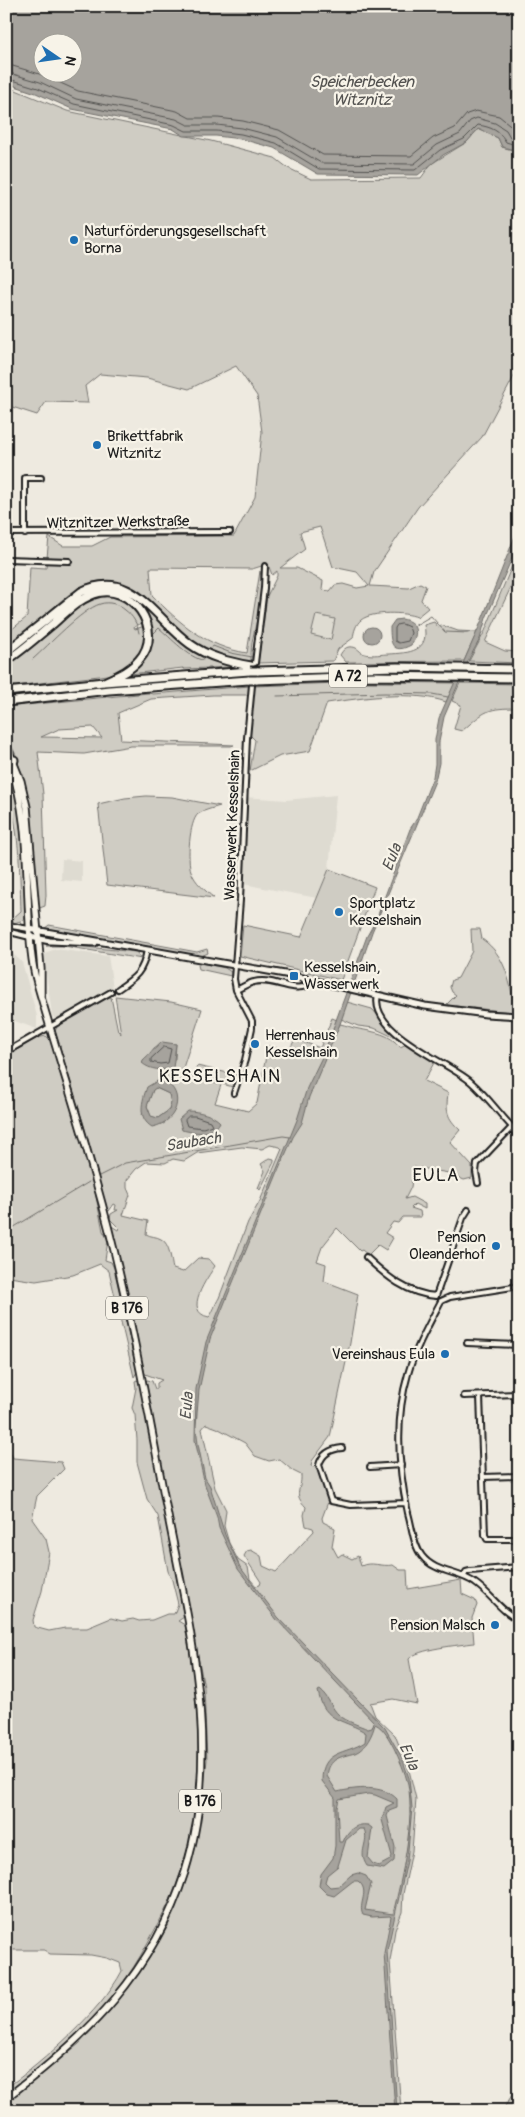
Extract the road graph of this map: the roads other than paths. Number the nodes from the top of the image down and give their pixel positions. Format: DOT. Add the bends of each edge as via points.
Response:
graph roads {
  1 [pos="41,478"];
  2 [pos="230,532"];
  3 [pos="6,533"];
  4 [pos="26,534"];
  5 [pos="6,559"];
  6 [pos="69,561"];
  7 [pos="265,566"];
  8 [pos="6,652"];
  9 [pos="6,661"];
  10 [pos="254,667"];
  11 [pos="519,669"];
  12 [pos="519,678"];
  13 [pos="253,681"];
  14 [pos="104,682"];
  15 [pos="6,692"];
  16 [pos="6,702"];
  17 [pos="6,744"];
  18 [pos="9,762"];
  19 [pos="6,925"];
  20 [pos="29,929"];
  21 [pos="6,931"];
  22 [pos="37,931"];
  23 [pos="30,937"];
  24 [pos="38,938"];
  25 [pos="98,942"];
  26 [pos="147,950"];
  27 [pos="236,966"];
  28 [pos="309,979"];
  29 [pos="118,989"];
  30 [pos="236,990"];
  31 [pos="111,992"];
  32 [pos="41,995"];
  33 [pos="378,995"];
  34 [pos="519,1016"];
  35 [pos="51,1027"];
  36 [pos="6,1052"];
  37 [pos="234,1093"];
  38 [pos="511,1128"];
  39 [pos="519,1131"];
  40 [pos="519,1137"];
  41 [pos="478,1182"];
  42 [pos="468,1210"];
  43 [pos="366,1257"];
  44 [pos="519,1286"];
  45 [pos="436,1296"];
  46 [pos="441,1301"];
  47 [pos="467,1343"];
  48 [pos="519,1345"];
  49 [pos="519,1394"];
  50 [pos="464,1396"];
  51 [pos="480,1396"];
  52 [pos="342,1448"];
  53 [pos="401,1465"];
  54 [pos="370,1467"];
  55 [pos="519,1476"];
  56 [pos="483,1477"];
  57 [pos="406,1503"];
  58 [pos="519,1539"];
  59 [pos="519,1567"];
  60 [pos="464,1576"];
  61 [pos="519,1620"];
  62 [pos="6,2098"];
  1 -- 4 [label="street" via="25,478"];
  2 -- 4 [label="street, Witznitzer Werkstraße"];
  3 -- 4 [label="street, Witznitzer Werkstraße"];
  5 -- 6 [label="street"];
  7 -- 10 [label="street"];
  8 -- 10 [label="highway" via="81,592 106,585 121,587 138,596 197,648 218,659"];
  9 -- 14 [label="highway" via="84,598 103,592 114,593 141,609 146,620 148,641 141,659 134,666"];
  10 -- 11 [label="highway, A 72"];
  10 -- 14 [label="highway, A 72"];
  12 -- 13 [label="highway, A 72" via="439,676"];
  13 -- 16 [label="highway, A 72" via="109,690"];
  13 -- 27 [label="street, Wasserwerk Kesselshain" via="247,738"];
  14 -- 15 [label="highway, A 72"];
  17 -- 18 [label="main road"];
  18 -- 20 [label="main road, B 176" via="23,814"];
  18 -- 22 [label="main road, B 176" via="27,807"];
  19 -- 20 [label="street"];
  20 -- 22 [label="main road"];
  20 -- 23 [label="main road, B 176"];
  21 -- 23 [label="street"];
  22 -- 24 [label="main road, B 176"];
  22 -- 25 [label="main road"];
  23 -- 24 [label="main road"];
  23 -- 32 [label="main road, B 176" via="32,965"];
  24 -- 25 [label="main road"];
  24 -- 32 [label="main road, B 176"];
  25 -- 26 [label="main road"];
  26 -- 27 [label="main road"];
  26 -- 29 [label="street" via="142,969"];
  27 -- 28 [label="main road"];
  27 -- 30 [label="street"];
  28 -- 30 [label="street" via="302,988 254,982"];
  28 -- 33 [label="main road"];
  30 -- 37 [label="street" via="252,1021 252,1028 246,1060"];
  31 -- 35 [label="street"];
  32 -- 35 [label="main road, B 176"];
  33 -- 34 [label="main road" via="449,1010"];
  33 -- 38 [label="street" via="378,1011 389,1026 415,1047 471,1082"];
  35 -- 36 [label="street"];
  35 -- 62 [label="main road, B 176" via="98,1188 141,1372 196,1670 202,1720 202,1774 198,1818 184,1876 147,1955 91,2027"];
  38 -- 39 [label="street"];
  38 -- 40 [label="street"];
  38 -- 41 [label="street" via="477,1164"];
  42 -- 45 [label="street"];
  43 -- 45 [label="street" via="403,1286 423,1296"];
  44 -- 46 [label="street"];
  45 -- 46 [label="street"];
  46 -- 53 [label="street" via="408,1371 403,1390"];
  47 -- 48 [label="street"];
  49 -- 51 [label="street"];
  50 -- 51 [label="street"];
  51 -- 56 [label="street"];
  52 -- 57 [label="street" via="326,1454 319,1465 331,1501 352,1505"];
  53 -- 54 [label="street"];
  53 -- 57 [label="street"];
  55 -- 56 [label="street"];
  56 -- 58 [label="street" via="487,1539"];
  57 -- 60 [label="street" via="422,1556 432,1565"];
  59 -- 60 [label="street" via="470,1571"];
  60 -- 61 [label="street"];
}
